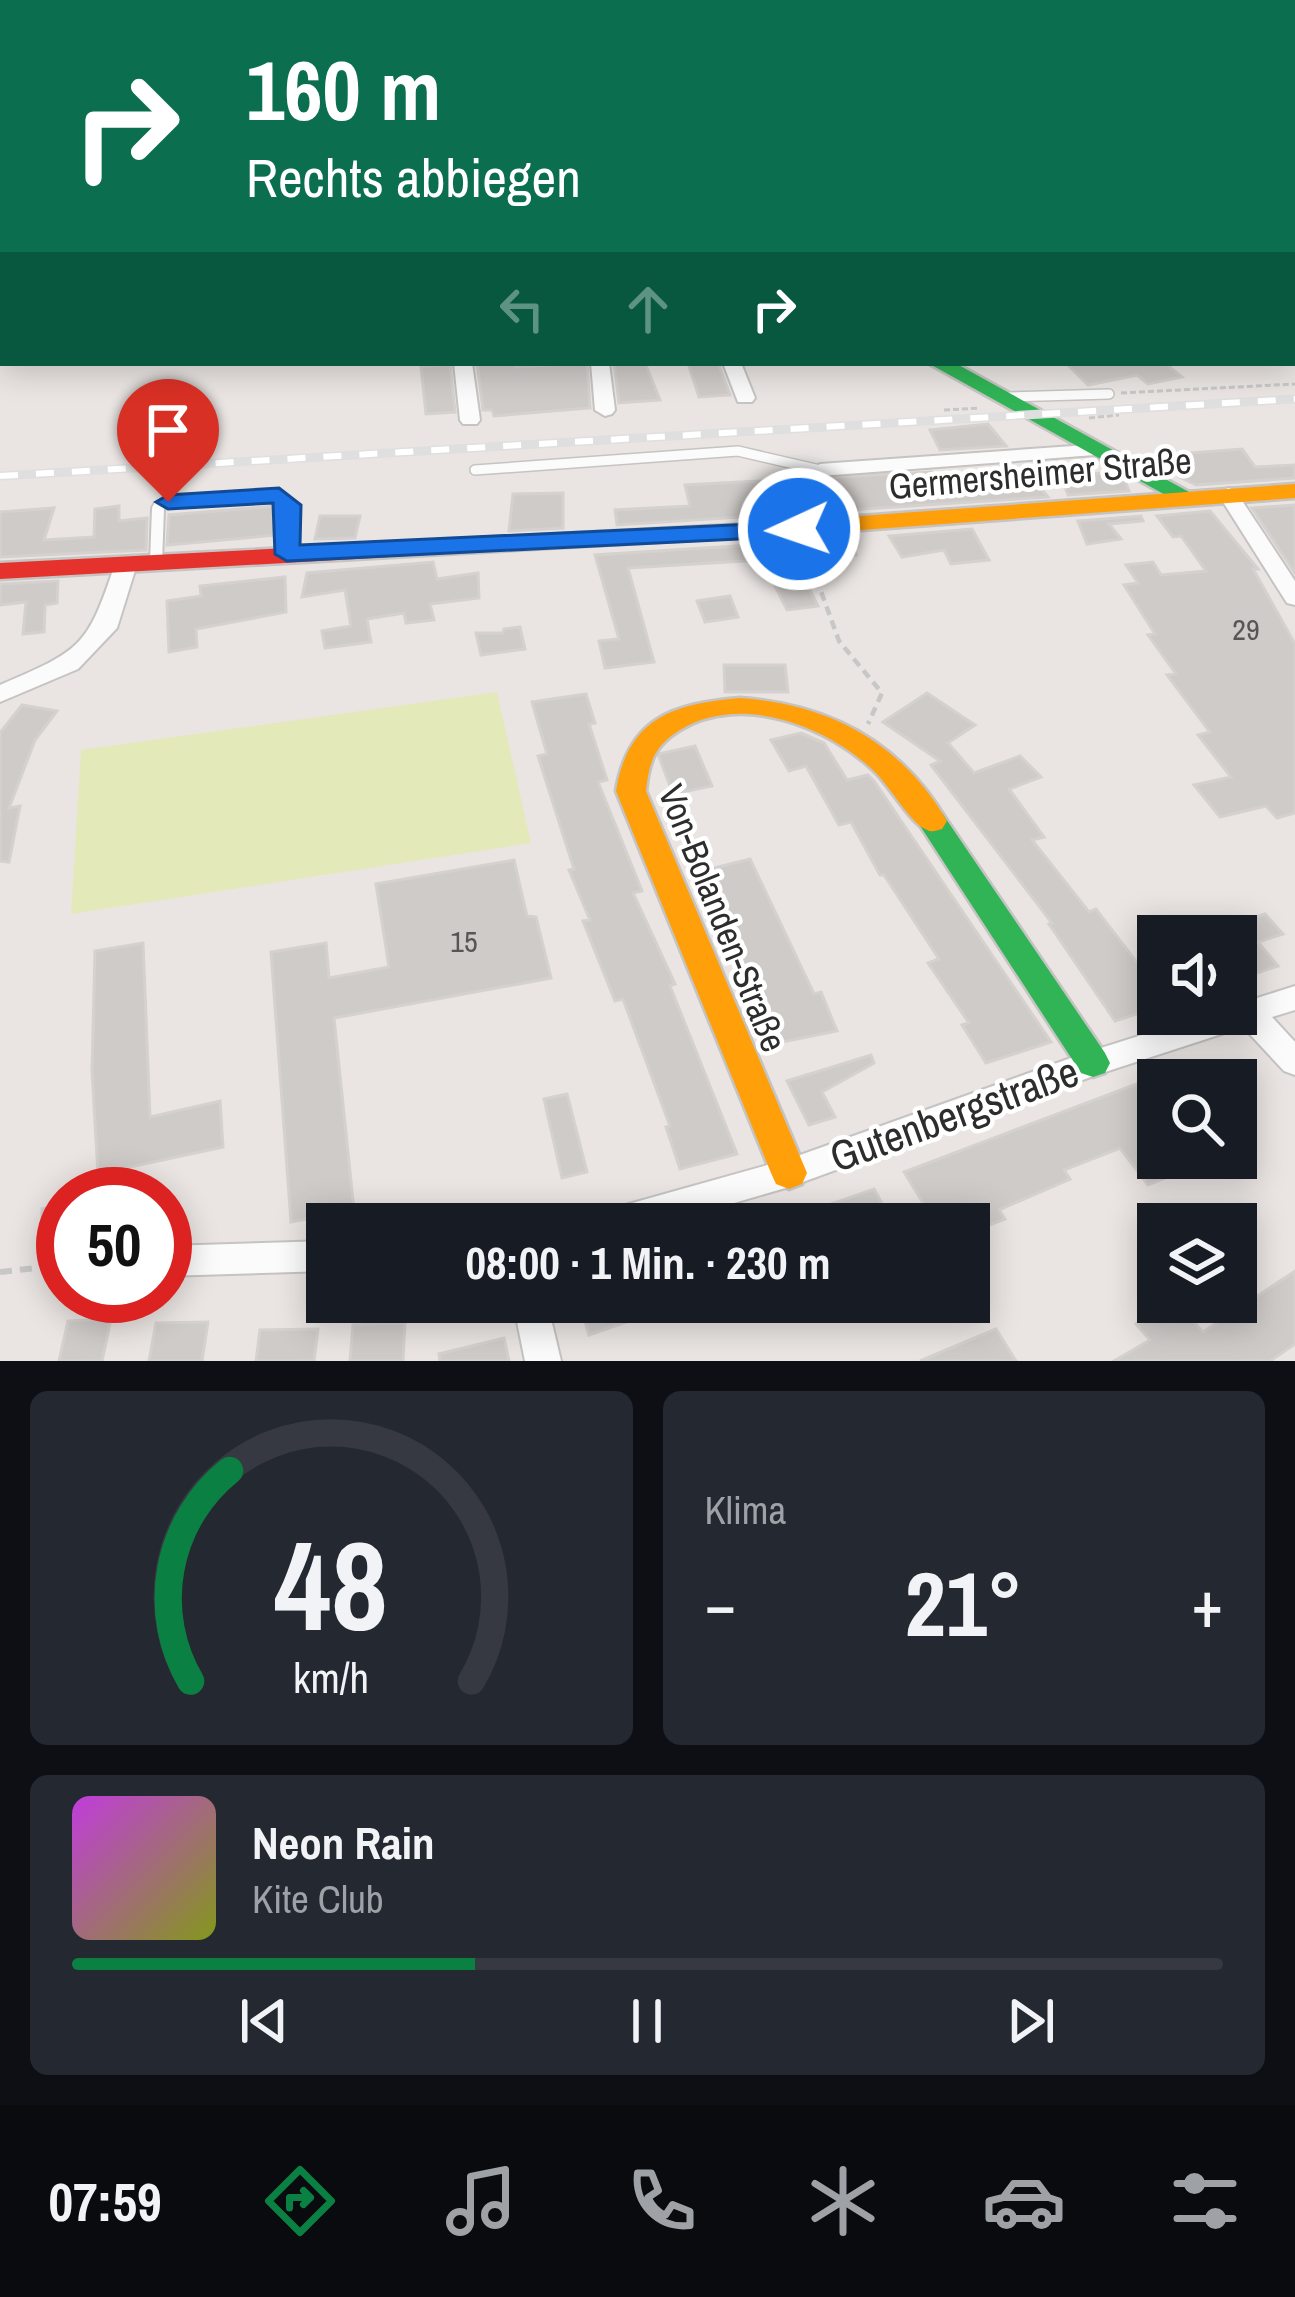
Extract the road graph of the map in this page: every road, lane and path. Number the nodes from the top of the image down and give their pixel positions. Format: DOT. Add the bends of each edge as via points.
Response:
graph roads {
  1 [pos="463,366"];
  2 [pos="600,366"];
  3 [pos="733,366"];
  4 [pos="944,366"];
  5 [pos="1295,384"];
  6 [pos="1109,394"];
  7 [pos="1004,397"];
  8 [pos="745,398"];
  9 [pos="605,410"];
  10 [pos="470,420"];
  11 [pos="1101,450"];
  12 [pos="475,470"];
  13 [pos="820,470"];
  14 [pos="1295,490"];
  15 [pos="1228,494"];
  16 [pos="1188,498"];
  17 [pos="799,529"];
  18 [pos="287,554"];
  19 [pos="156,562"];
  20 [pos="125,564"];
  21 [pos="0,571"];
  22 [pos="1295,598"];
  23 [pos="0,694"];
  24 [pos="860,740"];
  25 [pos="1295,998"];
  26 [pos="1257,1009"];
  27 [pos="1257,1022"];
  28 [pos="1179,1035"];
  29 [pos="1295,1062"];
  30 [pos="1093,1064"];
  31 [pos="789,1173"];
  32 [pos="684,1203"];
  33 [pos="306,1257"];
  34 [pos="192,1260"];
  35 [pos="36,1268"];
  36 [pos="0,1273"];
  37 [pos="535,1323"];
  38 [pos="543,1361"];
  1 -- 10 [label="street"];
  2 -- 9 [label="street"];
  3 -- 8 [label="street"];
  4 -- 7 [label="street"];
  5 -- 6 [label="path"];
  6 -- 7 [label="lane"];
  7 -- 11 [label="street"];
  11 -- 13 [label="street"];
  11 -- 16 [label="street"];
  12 -- 13 [label="lane" via="738,451"];
  14 -- 15 [label="street, Germersheimer Straße"];
  15 -- 16 [label="street, Germersheimer Straße"];
  15 -- 22 [label="street"];
  16 -- 17 [label="street, Germersheimer Straße"];
  17 -- 18 [label="street, Germersheimer Straße"];
  17 -- 24 [label="path" via="839,640 882,693"];
  18 -- 19 [label="street, Germersheimer Straße"];
  18 -- 19 [label="lane" via="289,505 279,496 168,502 158,506"];
  19 -- 20 [label="street, Germersheimer Straße"];
  20 -- 21 [label="street, Germersheimer Straße"];
  20 -- 23 [label="street" via="105,628 82,652"];
  24 -- 30 [label="street, Von-Bolanden-Straße" via="912,791"];
  24 -- 31 [label="street, Von-Bolanden-Straße" via="769,708 702,712 669,722 637,747 628,771"];
  25 -- 26 [label="street, Gutenbergstraße"];
  27 -- 29 [label="street"];
  28 -- 30 [label="street, Gutenbergstraße"];
  30 -- 31 [label="street, Gutenbergstraße"];
  31 -- 32 [label="street, Gutenbergstraße"];
  33 -- 34 [label="street"];
  35 -- 36 [label="path"];
  37 -- 38 [label="street"];
}
